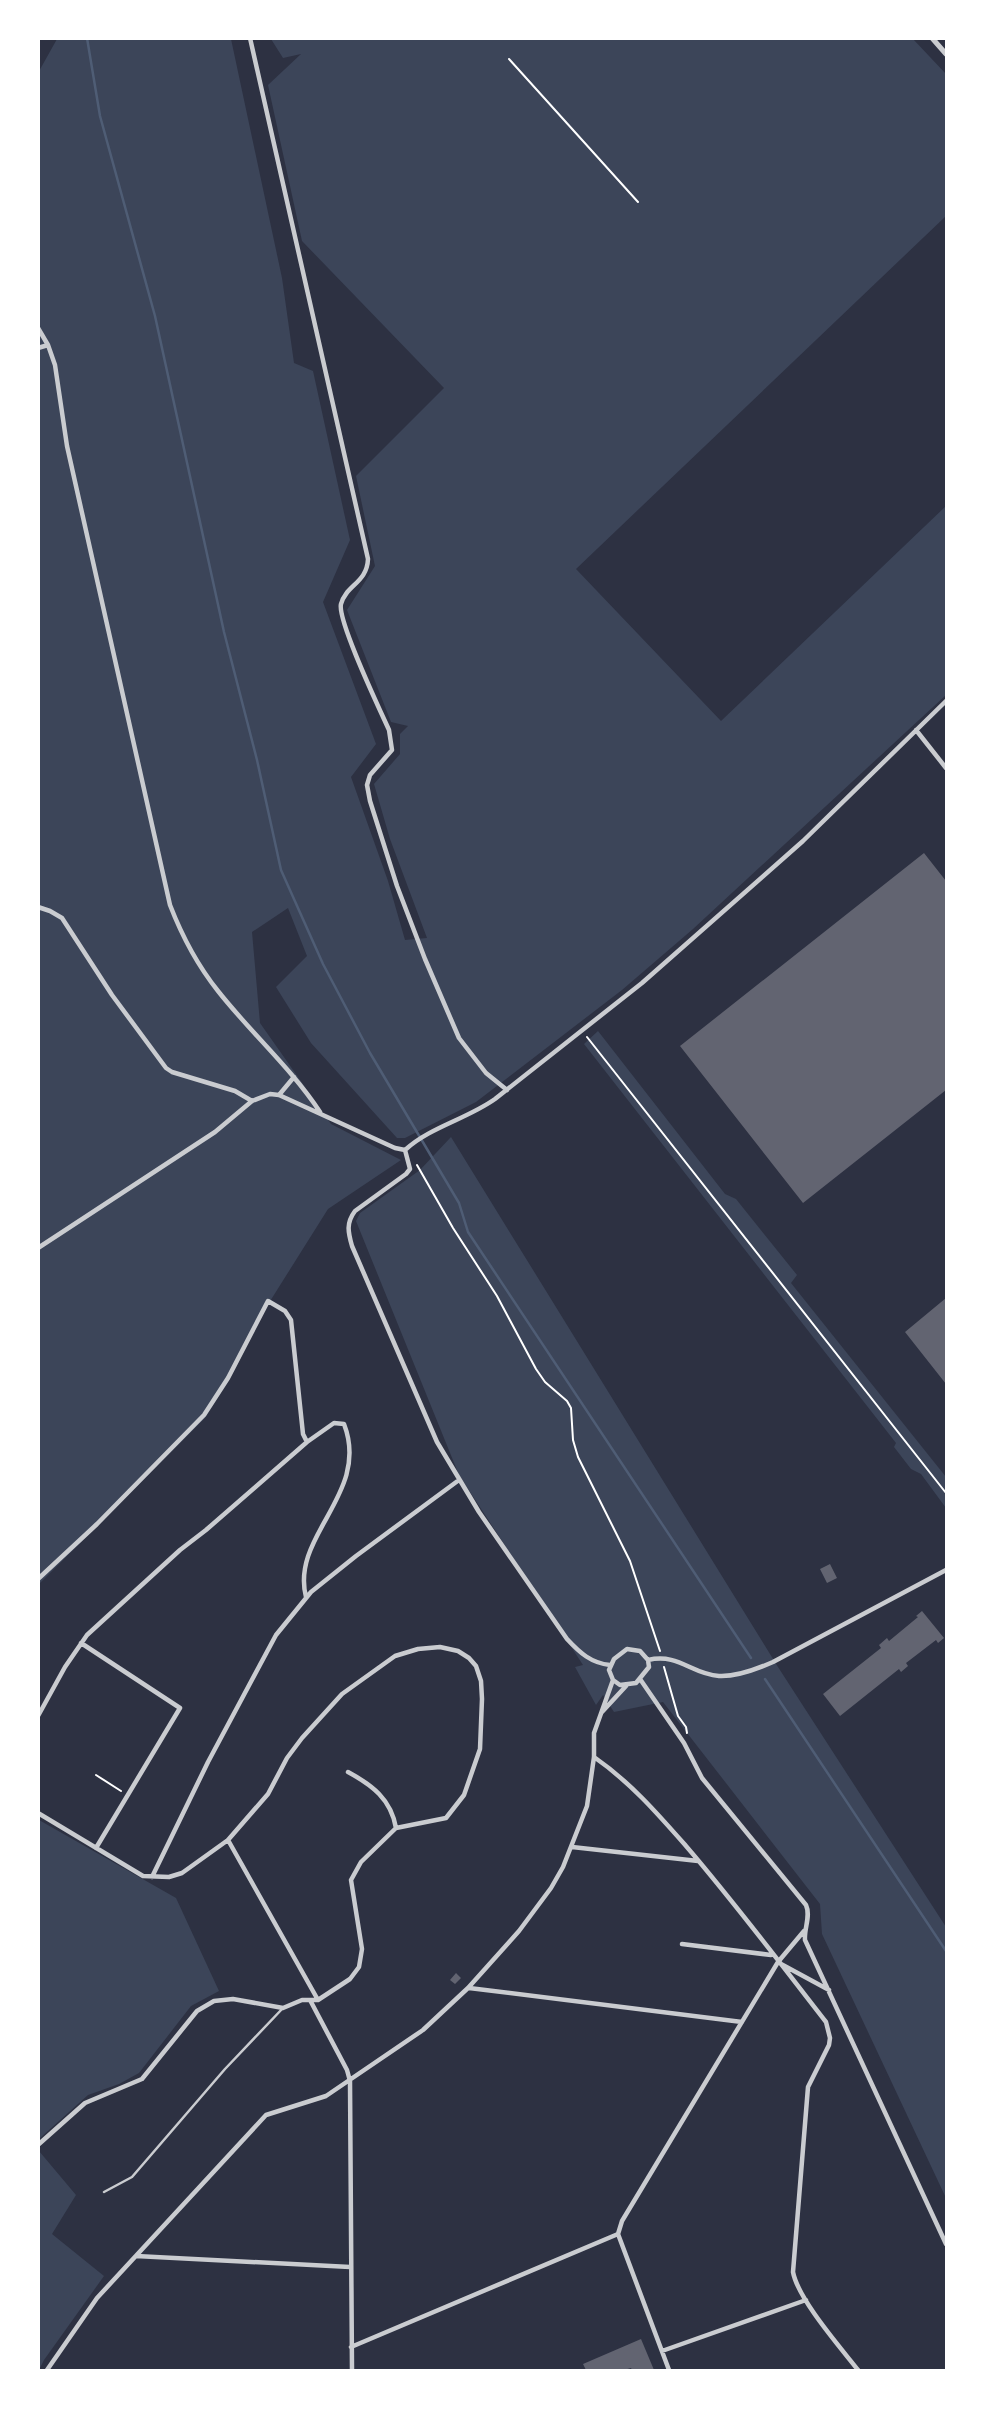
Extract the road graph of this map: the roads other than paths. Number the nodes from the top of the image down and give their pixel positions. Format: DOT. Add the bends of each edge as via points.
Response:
graph roads {
  1 [pos="250,38"];
  2 [pos="932,38"];
  3 [pos="947,54"];
  4 [pos="38,328"];
  5 [pos="48,345"];
  6 [pos="38,348"];
  7 [pos="947,701"];
  8 [pos="916,730"];
  9 [pos="947,768"];
  10 [pos="38,908"];
  11 [pos="294,1077"];
  12 [pos="507,1090"];
  13 [pos="279,1095"];
  14 [pos="252,1101"];
  15 [pos="320,1112"];
  16 [pos="405,1150"];
  17 [pos="38,1248"];
  18 [pos="307,1442"];
  19 [pos="459,1480"];
  20 [pos="947,1570"];
  21 [pos="38,1579"];
  22 [pos="306,1597"];
  23 [pos="81,1643"];
  24 [pos="648,1660"];
  25 [pos="610,1665"];
  26 [pos="640,1679"];
  27 [pos="613,1680"];
  28 [pos="626,1686"];
  29 [pos="38,1716"];
  30 [pos="599,1716"];
  31 [pos="594,1757"];
  32 [pos="348,1772"];
  33 [pos="38,1813"];
  34 [pos="396,1828"];
  35 [pos="229,1840"];
  36 [pos="572,1847"];
  37 [pos="96,1848"];
  38 [pos="699,1861"];
  39 [pos="152,1877"];
  40 [pos="804,1930"];
  41 [pos="682,1944"];
  42 [pos="772,1955"];
  43 [pos="778,1962"];
  44 [pos="468,1988"];
  45 [pos="830,1990"];
  46 [pos="310,2000"];
  47 [pos="317,2000"];
  48 [pos="283,2008"];
  49 [pos="742,2022"];
  50 [pos="350,2081"];
  51 [pos="39,2144"];
  52 [pos="104,2192"];
  53 [pos="618,2234"];
  54 [pos="947,2244"];
  55 [pos="136,2256"];
  56 [pos="350,2267"];
  57 [pos="806,2300"];
  58 [pos="351,2347"];
  59 [pos="662,2351"];
  60 [pos="47,2371"];
  61 [pos="352,2371"];
  62 [pos="669,2371"];
  63 [pos="858,2371"];
  1 -- 12 [label="street" via="367,552 364,575 340,607 393,743 391,753 370,775 368,793 400,895 454,1028 480,1066"];
  2 -- 3 [label="street"];
  4 -- 5 [label="street"];
  5 -- 6 [label="street"];
  5 -- 11 [label="street" via="170,905 188,946 216,989"];
  7 -- 8 [label="street"];
  8 -- 9 [label="street"];
  8 -- 12 [label="street" via="803,841 642,983"];
  10 -- 14 [label="street" via="62,918 166,1068"];
  11 -- 13 [label="street"];
  11 -- 15 [label="street"];
  12 -- 16 [label="street"];
  13 -- 14 [label="street"];
  13 -- 15 [label="street"];
  14 -- 17 [label="street" via="215,1132"];
  15 -- 16 [label="street"];
  16 -- 19 [label="street" via="410,1169 349,1219 349,1237 437,1442"];
  18 -- 21 [label="street" via="291,1320 268,1301 204,1415"];
  18 -- 22 [label="street" via="334,1423 344,1424 350,1440 338,1499 307,1555 302,1583"];
  18 -- 23 [label="street" via="180,1550"];
  19 -- 22 [label="street"];
  19 -- 25 [label="street" via="567,1639 592,1661"];
  20 -- 24 [label="street" via="773,1662 744,1672 718,1676 680,1661"];
  22 -- 39 [label="street" via="276,1635"];
  23 -- 29 [label="street"];
  23 -- 37 [label="street" via="180,1708"];
  24 -- 25 [label="street" via="640,1651 627,1649"];
  24 -- 26 [label="street"];
  25 -- 27 [label="street"];
  26 -- 28 [label="street"];
  26 -- 40 [label="street" via="702,1778 806,1905 809,1913"];
  27 -- 28 [label="street"];
  27 -- 30 [label="street"];
  28 -- 30 [label="street"];
  30 -- 31 [label="street"];
  31 -- 36 [label="street" via="587,1806"];
  31 -- 38 [label="street" via="641,1795"];
  32 -- 34 [label="street" via="375,1787"];
  33 -- 37 [label="street"];
  34 -- 35 [label="street" via="446,1818 464,1795 480,1749 482,1699 476,1666 458,1651 440,1647 395,1656 342,1694 302,1738 268,1794"];
  34 -- 47 [label="street" via="361,1862 351,1880 362,1949 359,1967 350,1979"];
  35 -- 39 [label="street" via="182,1872"];
  35 -- 47 [label="street"];
  36 -- 38 [label="street"];
  36 -- 44 [label="street" via="538,1907"];
  37 -- 39 [label="street"];
  38 -- 42 [label="street"];
  40 -- 43 [label="street"];
  40 -- 45 [label="street"];
  41 -- 42 [label="street"];
  42 -- 43 [label="street"];
  43 -- 45 [label="street"];
  43 -- 49 [label="street"];
  43 -- 57 [label="street" via="826,2022 830,2038 807,2094 793,2272"];
  44 -- 49 [label="street"];
  44 -- 50 [label="street" via="423,2030"];
  45 -- 54 [label="street"];
  46 -- 47 [label="street"];
  46 -- 48 [label="street"];
  46 -- 50 [label="street"];
  48 -- 51 [label="street" via="233,1999 214,2001 197,2011 142,2079 85,2104"];
  48 -- 52 [label="lane" via="132,2177"];
  49 -- 53 [label="street"];
  50 -- 55 [label="street" via="326,2096 266,2115"];
  50 -- 56 [label="street"];
  53 -- 58 [label="street"];
  53 -- 59 [label="street"];
  55 -- 56 [label="street"];
  55 -- 60 [label="street" via="97,2298"];
  56 -- 58 [label="street"];
  57 -- 59 [label="street"];
  57 -- 63 [label="street"];
  58 -- 61 [label="street"];
  59 -- 62 [label="street"];
}
